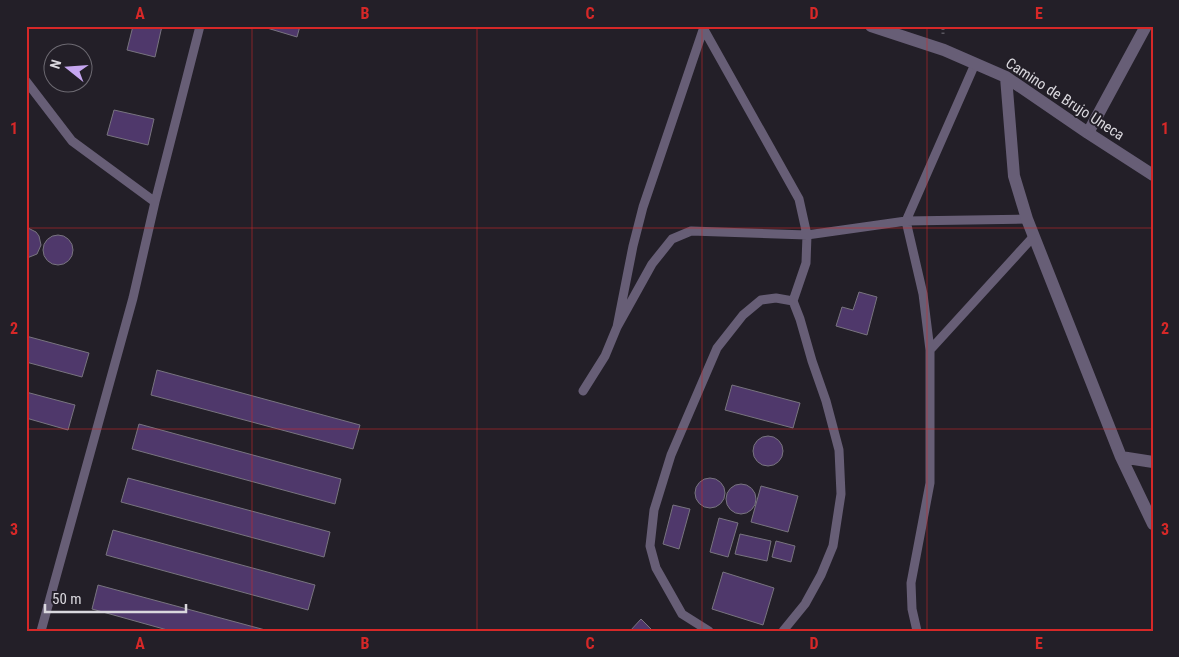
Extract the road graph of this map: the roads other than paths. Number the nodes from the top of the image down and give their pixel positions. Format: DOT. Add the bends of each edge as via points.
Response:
graph roads {
  1 [pos="200,26"];
  2 [pos="871,26"];
  3 [pos="1146,26"];
  4 [pos="702,28"];
  5 [pos="975,64"];
  6 [pos="1006,78"];
  7 [pos="26,81"];
  8 [pos="1088,133"];
  9 [pos="1153,175"];
  10 [pos="155,202"];
  11 [pos="1027,218"];
  12 [pos="906,222"];
  13 [pos="807,235"];
  14 [pos="1034,236"];
  15 [pos="793,301"];
  16 [pos="617,327"];
  17 [pos="930,350"];
  18 [pos="583,391"];
  19 [pos="1120,457"];
  20 [pos="1153,462"];
  21 [pos="1153,524"];
  22 [pos="41,631"];
  23 [pos="709,631"];
  24 [pos="783,631"];
  25 [pos="917,631"];
  1 -- 10 [label="lane"];
  2 -- 5 [label="street, Camino de Brujo Uneca" via="944,50"];
  3 -- 8 [label="street"];
  4 -- 13 [label="lane" via="800,199"];
  4 -- 16 [label="lane" via="643,207"];
  5 -- 6 [label="street, Camino de Brujo Uneca"];
  5 -- 12 [label="lane"];
  6 -- 8 [label="street, Camino de Brujo Uneca"];
  6 -- 11 [label="street" via="1014,176"];
  7 -- 10 [label="lane" via="72,141"];
  8 -- 9 [label="street, Camino de Brujo Uneca"];
  10 -- 22 [label="lane" via="133,298"];
  11 -- 12 [label="lane"];
  11 -- 14 [label="street"];
  12 -- 13 [label="lane"];
  12 -- 17 [label="lane" via="923,294"];
  13 -- 15 [label="lane" via="806,263"];
  13 -- 16 [label="lane" via="690,231 672,239 652,264"];
  14 -- 17 [label="lane"];
  14 -- 19 [label="street"];
  15 -- 23 [label="lane" via="761,300 743,315 717,348 671,455 654,510 650,546 656,568 682,614"];
  15 -- 24 [label="lane" via="826,401 838,450 841,494 833,546 822,575 805,604"];
  16 -- 18 [label="lane" via="605,356"];
  17 -- 25 [label="lane" via="930,483 911,583"];
  19 -- 20 [label="street"];
  19 -- 21 [label="street"];
}
